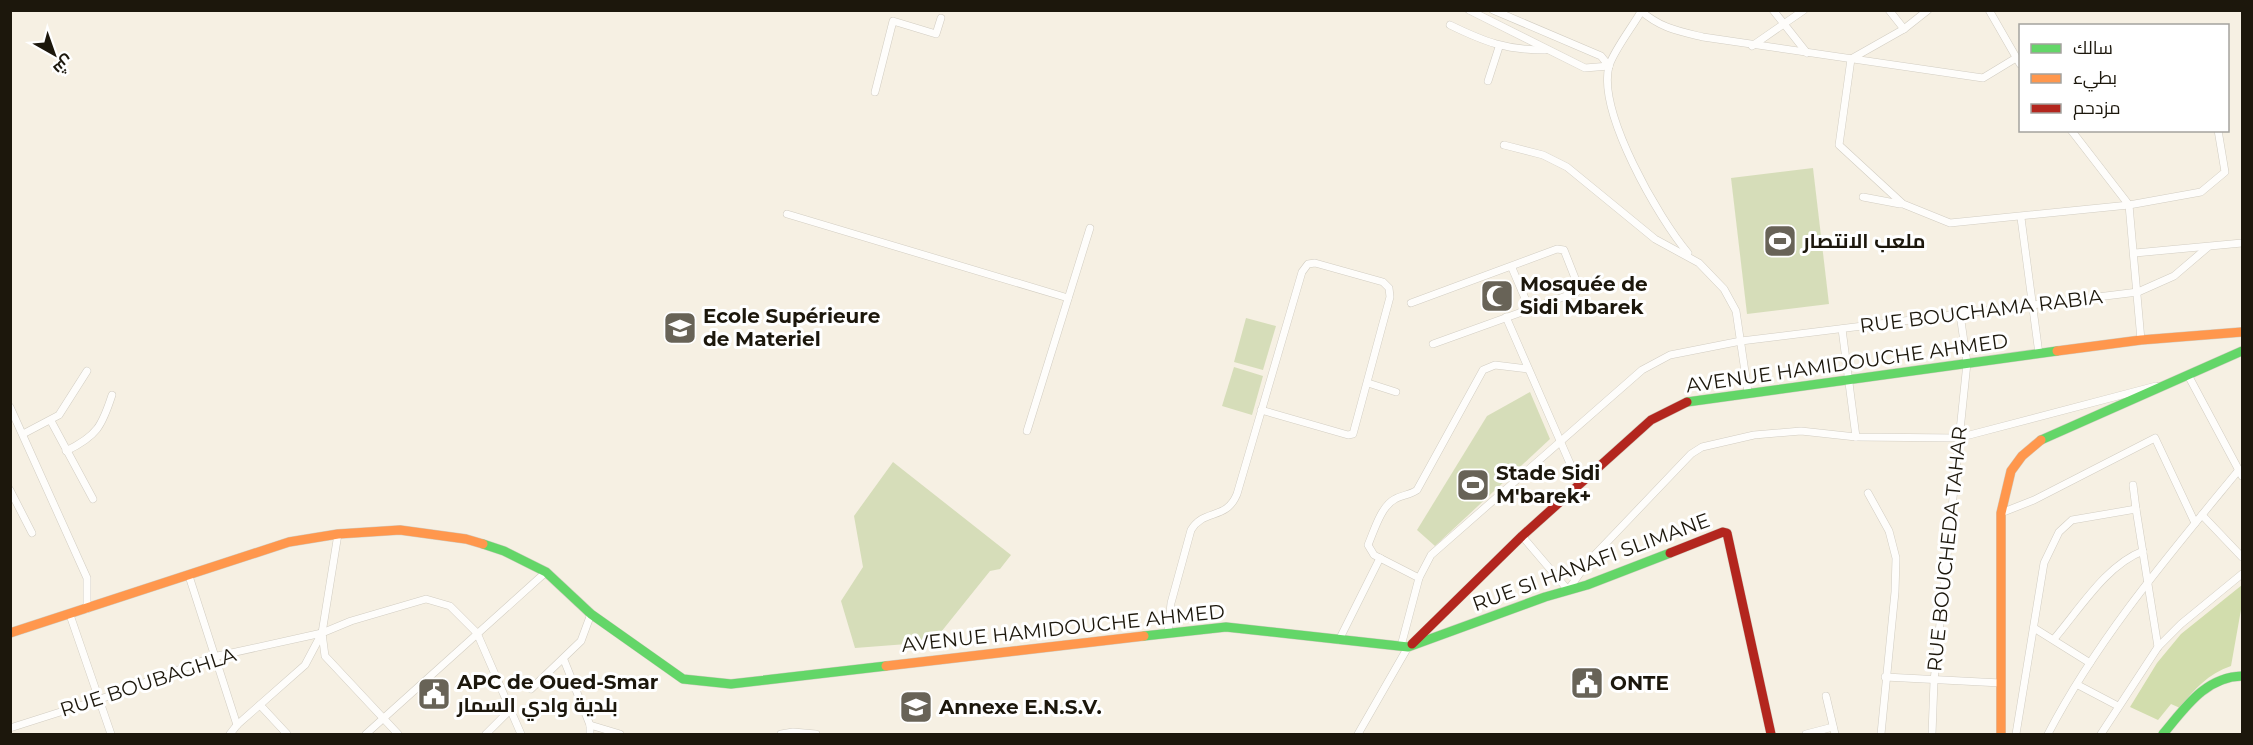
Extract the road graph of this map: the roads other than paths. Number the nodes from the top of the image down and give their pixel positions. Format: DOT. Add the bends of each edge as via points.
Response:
graph roads {
  1 [pos="1469,10"];
  2 [pos="1493,10"];
  3 [pos="1773,10"];
  4 [pos="1804,10"];
  5 [pos="1889,10"];
  6 [pos="1928,10"];
  7 [pos="1989,10"];
  8 [pos="1641,11"];
  9 [pos="941,18"];
  10 [pos="1450,25"];
  11 [pos="1784,26"];
  12 [pos="1904,29"];
  13 [pos="1752,46"];
  14 [pos="1499,47"];
  15 [pos="1547,50"];
  16 [pos="1807,53"];
  17 [pos="1851,59"];
  18 [pos="2018,61"];
  19 [pos="1609,66"];
  20 [pos="1488,81"];
  21 [pos="875,92"];
  22 [pos="2073,132"];
  23 [pos="2218,132"];
  24 [pos="1504,145"];
  25 [pos="1863,197"];
  26 [pos="1903,204"];
  27 [pos="2129,205"];
  28 [pos="787,214"];
  29 [pos="2021,218"];
  30 [pos="1090,228"];
  31 [pos="2242,243"];
  32 [pos="2208,247"];
  33 [pos="2135,253"];
  34 [pos="1692,258"];
  35 [pos="1512,267"];
  36 [pos="2138,292"];
  37 [pos="1068,298"];
  38 [pos="1411,303"];
  39 [pos="2033,304"];
  40 [pos="1530,310"];
  41 [pos="1960,314"];
  42 [pos="1506,317"];
  43 [pos="1842,329"];
  44 [pos="2242,332"];
  45 [pos="2141,340"];
  46 [pos="1741,341"];
  47 [pos="1433,344"];
  48 [pos="2242,351"];
  49 [pos="2039,354"];
  50 [pos="1967,363"];
  51 [pos="1528,369"];
  52 [pos="87,371"];
  53 [pos="2188,375"];
  54 [pos="1848,378"];
  55 [pos="2176,381"];
  56 [pos="1368,383"];
  57 [pos="1396,392"];
  58 [pos="1748,392"];
  59 [pos="112,395"];
  60 [pos="10,407"];
  61 [pos="1261,410"];
  62 [pos="51,421"];
  63 [pos="1028,431"];
  64 [pos="23,434"];
  65 [pos="1856,437"];
  66 [pos="1958,438"];
  67 [pos="1560,441"];
  68 [pos="2128,450"];
  69 [pos="66,451"];
  70 [pos="2129,458"];
  71 [pos="2240,473"];
  72 [pos="1579,484"];
  73 [pos="2133,485"];
  74 [pos="10,490"];
  75 [pos="1868,493"];
  76 [pos="93,499"];
  77 [pos="2136,509"];
  78 [pos="2001,513"];
  79 [pos="2202,515"];
  80 [pos="2195,523"];
  81 [pos="32,533"];
  82 [pos="338,534"];
  83 [pos="1522,536"];
  84 [pos="2143,551"];
  85 [pos="2242,557"];
  86 [pos="1380,558"];
  87 [pos="546,572"];
  88 [pos="2242,574"];
  89 [pos="189,576"];
  90 [pos="1419,578"];
  91 [pos="2147,580"];
  92 [pos="1568,590"];
  93 [pos="87,609"];
  94 [pos="591,614"];
  95 [pos="70,615"];
  96 [pos="2034,628"];
  97 [pos="1168,632"];
  98 [pos="10,633"];
  99 [pos="322,633"];
  100 [pos="477,633"];
  101 [pos="2054,639"];
  102 [pos="1339,640"];
  103 [pos="2158,646"];
  104 [pos="1405,647"];
  105 [pos="213,657"];
  106 [pos="564,660"];
  107 [pos="2091,663"];
  108 [pos="2242,676"];
  109 [pos="1886,677"];
  110 [pos="1934,681"];
  111 [pos="2001,683"];
  112 [pos="2078,685"];
  113 [pos="531,689"];
  114 [pos="1826,696"];
  115 [pos="98,700"];
  116 [pos="260,705"];
  117 [pos="2118,706"];
  118 [pos="510,710"];
  119 [pos="383,719"];
  120 [pos="237,725"];
  121 [pos="590,725"];
  122 [pos="10,728"];
  123 [pos="1834,731"];
  124 [pos="111,735"];
  125 [pos="230,735"];
  126 [pos="286,735"];
  127 [pos="366,735"];
  128 [pos="398,735"];
  129 [pos="486,735"];
  130 [pos="521,735"];
  131 [pos="590,735"];
  132 [pos="620,735"];
  133 [pos="781,735"];
  134 [pos="816,735"];
  135 [pos="1358,735"];
  136 [pos="1771,735"];
  137 [pos="1806,735"];
  138 [pos="1881,735"];
  139 [pos="1932,735"];
  140 [pos="2001,735"];
  141 [pos="2016,735"];
  142 [pos="2048,735"];
  143 [pos="2101,735"];
  144 [pos="2163,735"];
  1 -- 15 [label="street"];
  2 -- 19 [label="street" via="1600,56"];
  3 -- 11 [label="street"];
  4 -- 11 [label="street"];
  5 -- 12 [label="street"];
  6 -- 12 [label="street"];
  7 -- 18 [label="street"];
  8 -- 13 [label="street" via="1664,28"];
  8 -- 19 [label="street"];
  9 -- 21 [label="street" via="936,34 893,21"];
  10 -- 14 [label="street"];
  11 -- 13 [label="street"];
  11 -- 16 [label="street"];
  12 -- 17 [label="street"];
  13 -- 16 [label="street"];
  14 -- 15 [label="street"];
  14 -- 20 [label="street"];
  15 -- 19 [label="street" via="1585,68"];
  16 -- 17 [label="street"];
  17 -- 18 [label="street" via="1983,78"];
  17 -- 26 [label="street" via="1839,145"];
  19 -- 34 [label="street" via="1608,92 1622,139 1658,210"];
  22 -- 27 [label="street"];
  23 -- 27 [label="street" via="2225,172 2201,192"];
  24 -- 34 [label="street" via="1543,155 1567,167 1654,239"];
  25 -- 26 [label="street"];
  26 -- 29 [label="street" via="1950,224"];
  27 -- 29 [label="street"];
  27 -- 33 [label="street"];
  28 -- 37 [label="street"];
  29 -- 39 [label="street"];
  30 -- 37 [label="street"];
  31 -- 32 [label="street"];
  32 -- 33 [label="street"];
  32 -- 36 [label="street, RUE BOUCHAMA RABIA" via="2174,276"];
  33 -- 36 [label="street"];
  34 -- 46 [label="street" via="1724,289 1736,310"];
  35 -- 38 [label="street"];
  35 -- 40 [label="street"];
  35 -- 40 [label="street" via="1557,249 1564,250 1578,292"];
  36 -- 39 [label="street, RUE BOUCHAMA RABIA"];
  36 -- 45 [label="street"];
  37 -- 63 [label="street"];
  39 -- 41 [label="street, RUE BOUCHAMA RABIA"];
  39 -- 49 [label="street"];
  40 -- 42 [label="street"];
  41 -- 43 [label="street, RUE BOUCHAMA RABIA"];
  41 -- 50 [label="street, RUE BOUCHEDA TAHAR"];
  42 -- 47 [label="street"];
  42 -- 51 [label="street"];
  43 -- 46 [label="street, RUE BOUCHAMA RABIA"];
  43 -- 54 [label="street"];
  44 -- 45 [label="main road, AVENUE HAMIDOUCHE AHMED"];
  45 -- 49 [label="main road, AVENUE HAMIDOUCHE AHMED"];
  46 -- 58 [label="street"];
  46 -- 67 [label="street, RUE BOUCHAMA RABIA" via="1670,355 1642,370"];
  48 -- 53 [label="main road"];
  49 -- 50 [label="main road, AVENUE HAMIDOUCHE AHMED"];
  50 -- 54 [label="main road, AVENUE HAMIDOUCHE AHMED"];
  50 -- 66 [label="street, RUE BOUCHEDA TAHAR"];
  51 -- 67 [label="street"];
  51 -- 86 [label="street" via="1495,365 1483,370 1417,490 1388,505 1368,545"];
  52 -- 62 [label="street" via="67,405"];
  53 -- 55 [label="main road"];
  53 -- 71 [label="street"];
  54 -- 58 [label="main road, AVENUE HAMIDOUCHE AHMED"];
  54 -- 65 [label="street"];
  55 -- 66 [label="street"];
  55 -- 78 [label="main road" via="2041,440 2020,455 2008,477"];
  56 -- 57 [label="street"];
  56 -- 61 [label="street" via="1356,430 1348,435"];
  56 -- 61 [label="street" via="1384,326 1389,288 1383,282 1308,264 1302,272"];
  58 -- 72 [label="main road, AVENUE HAMIDOUCHE AHMED" via="1687,402 1652,420"];
  59 -- 69 [label="street" via="96,432"];
  60 -- 64 [label="street"];
  61 -- 97 [label="street" via="1233,506 1220,514 1205,516 1191,530 1171,603"];
  62 -- 64 [label="street"];
  62 -- 69 [label="street"];
  64 -- 93 [label="street" via="87,578"];
  65 -- 66 [label="street"];
  65 -- 92 [label="street" via="1801,430 1754,435 1696,450 1588,562"];
  66 -- 110 [label="street, RUE BOUCHEDA TAHAR"];
  67 -- 72 [label="street"];
  67 -- 90 [label="street, RUE BOUCHAMA RABIA" via="1431,555"];
  68 -- 70 [label="street"];
  68 -- 78 [label="street" via="2034,500"];
  68 -- 80 [label="street" via="2154,438"];
  69 -- 76 [label="street"];
  71 -- 79 [label="street"];
  72 -- 83 [label="main road, AVENUE HAMIDOUCHE AHMED"];
  73 -- 77 [label="street"];
  74 -- 81 [label="street"];
  75 -- 109 [label="street" via="1889,531 1896,558"];
  77 -- 84 [label="street"];
  77 -- 96 [label="street" via="2072,520 2059,532 2044,563"];
  78 -- 111 [label="main road"];
  79 -- 80 [label="street"];
  79 -- 85 [label="street"];
  80 -- 91 [label="street"];
  82 -- 87 [label="main road, AVENUE HAMIDOUCHE AHMED" via="400,530 466,539 504,551"];
  82 -- 89 [label="main road, AVENUE HAMIDOUCHE AHMED" via="289,542"];
  82 -- 99 [label="street"];
  83 -- 92 [label="street"];
  83 -- 104 [label="main road, AVENUE HAMIDOUCHE AHMED"];
  84 -- 91 [label="street"];
  84 -- 101 [label="street" via="2130,556 2111,573"];
  86 -- 90 [label="street"];
  86 -- 102 [label="street"];
  87 -- 94 [label="main road, AVENUE HAMIDOUCHE AHMED"];
  87 -- 100 [label="street"];
  88 -- 103 [label="street"];
  89 -- 93 [label="main road, AVENUE HAMIDOUCHE AHMED"];
  89 -- 105 [label="street"];
  90 -- 104 [label="street, RUE BOUCHAMA RABIA"];
  91 -- 103 [label="street"];
  91 -- 107 [label="street"];
  92 -- 104 [label="main road, RUE SI HANAFI SLIMANE"];
  92 -- 136 [label="main road, RUE SI HANAFI SLIMANE" via="1709,536 1727,533"];
  93 -- 95 [label="main road, AVENUE HAMIDOUCHE AHMED"];
  94 -- 97 [label="main road, AVENUE HAMIDOUCHE AHMED" via="683,679 731,684"];
  94 -- 106 [label="street" via="581,641"];
  95 -- 98 [label="main road, AVENUE HAMIDOUCHE AHMED"];
  95 -- 115 [label="street"];
  96 -- 101 [label="street"];
  96 -- 141 [label="street"];
  97 -- 102 [label="main road, AVENUE HAMIDOUCHE AHMED" via="1226,627"];
  99 -- 100 [label="street, RUE BOUBAGHLA" via="426,598 450,606"];
  99 -- 105 [label="street, RUE BOUBAGHLA"];
  99 -- 116 [label="street" via="305,665"];
  99 -- 119 [label="street" via="324,656"];
  100 -- 118 [label="street"];
  100 -- 119 [label="street"];
  101 -- 107 [label="street"];
  102 -- 104 [label="main road, AVENUE HAMIDOUCHE AHMED"];
  103 -- 117 [label="street"];
  104 -- 135 [label="street, RUE BOUCHAMA RABIA"];
  105 -- 115 [label="street, RUE BOUBAGHLA"];
  105 -- 120 [label="street"];
  106 -- 113 [label="street"];
  106 -- 121 [label="street"];
  107 -- 112 [label="street"];
  108 -- 144 [label="main road" via="2220,678 2208,686"];
  109 -- 110 [label="street"];
  109 -- 138 [label="street"];
  110 -- 111 [label="street"];
  110 -- 139 [label="street, RUE BOUCHEDA TAHAR"];
  111 -- 140 [label="main road"];
  112 -- 117 [label="street"];
  112 -- 142 [label="street"];
  114 -- 123 [label="street"];
  115 -- 122 [label="street, RUE BOUBAGHLA"];
  115 -- 124 [label="street"];
  116 -- 120 [label="street"];
  116 -- 126 [label="street"];
  117 -- 143 [label="street"];
  118 -- 129 [label="street"];
  118 -- 130 [label="street"];
  119 -- 127 [label="street"];
  119 -- 128 [label="street"];
  120 -- 125 [label="street"];
  121 -- 131 [label="street"];
  121 -- 132 [label="street"];
  123 -- 137 [label="street"];
  133 -- 134 [label="street"];
}
